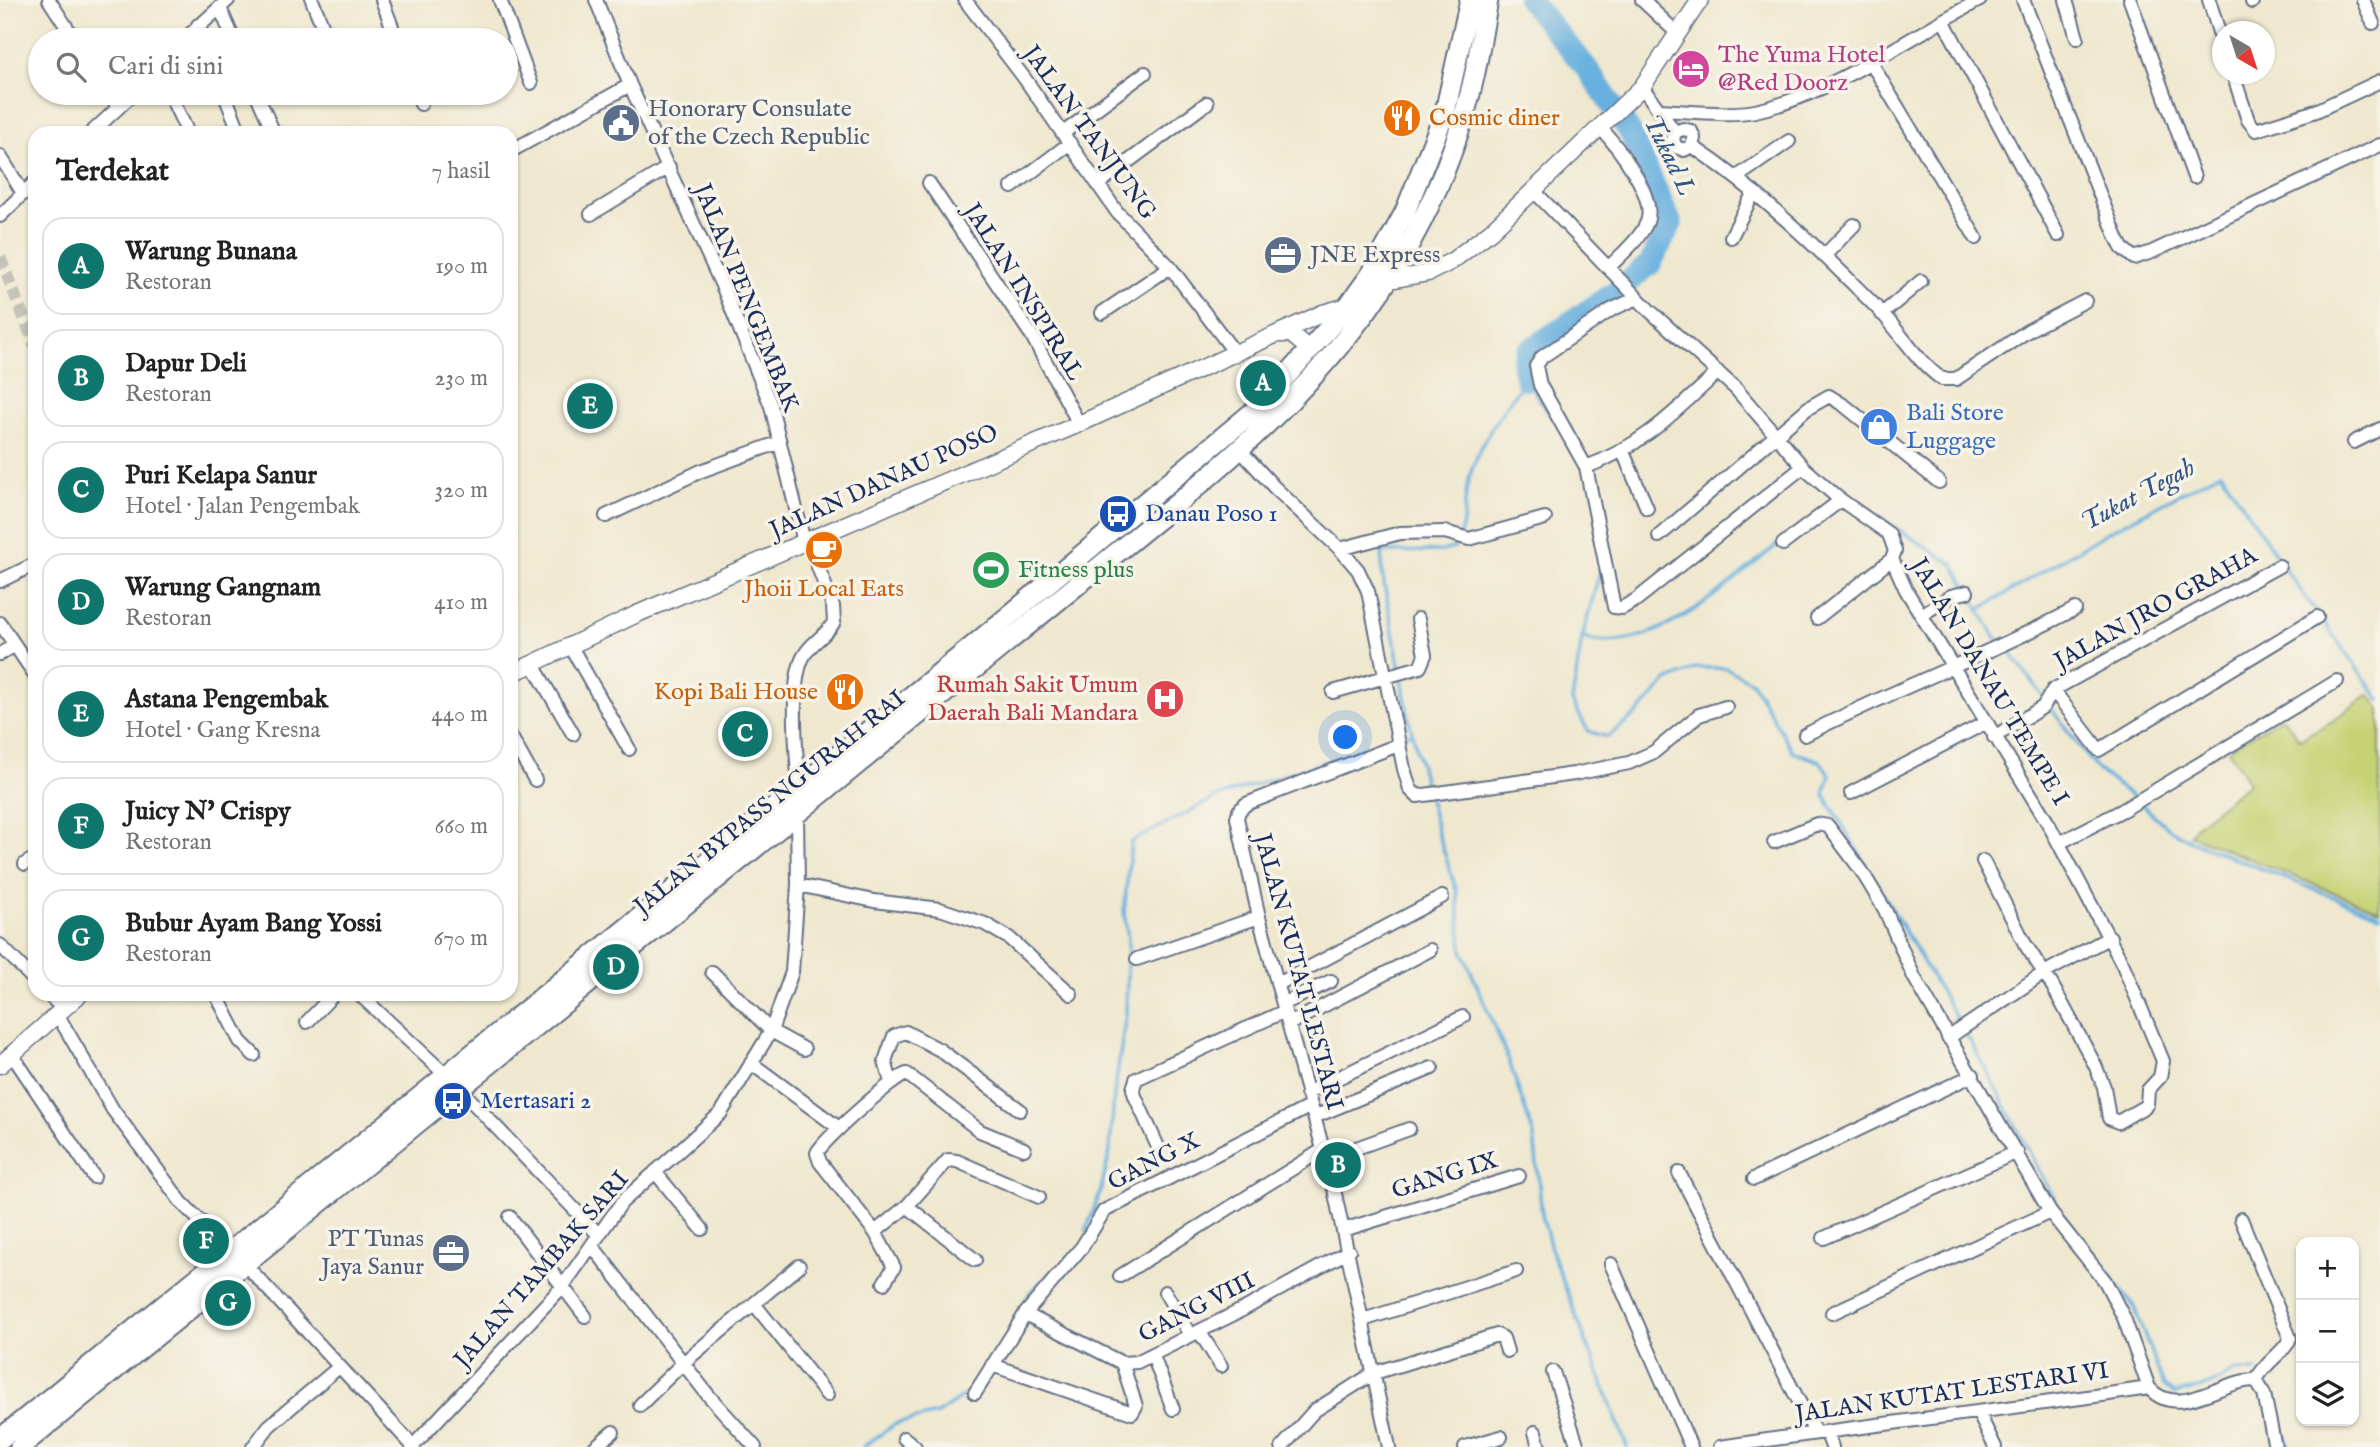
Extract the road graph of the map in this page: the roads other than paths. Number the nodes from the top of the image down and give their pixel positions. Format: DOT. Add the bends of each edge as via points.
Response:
graph roads {
  1 [pos="49,0"];
  2 [pos="312,0"];
  3 [pos="382,0"];
  4 [pos="500,0"];
  5 [pos="596,0"];
  6 [pos="965,0"];
  7 [pos="1470,0"];
  8 [pos="1488,0"];
  9 [pos="1642,0"];
  10 [pos="1700,0"];
  11 [pos="1980,0"];
  12 [pos="2024,0"];
  13 [pos="2066,0"];
  14 [pos="2130,0"];
  15 [pos="2209,0"];
  16 [pos="2363,0"];
  17 [pos="224,4"];
  18 [pos="1943,20"];
  19 [pos="2216,21"];
  20 [pos="2373,23"];
  21 [pos="198,25"];
  22 [pos="67,28"];
  23 [pos="195,28"];
  24 [pos="199,28"];
  25 [pos="231,28"];
  26 [pos="323,28"];
  27 [pos="392,28"];
  28 [pos="510,28"];
  29 [pos="1678,34"];
  30 [pos="2077,38"];
  31 [pos="518,48"];
  32 [pos="1870,61"];
  33 [pos="1145,74"];
  34 [pos="2380,81"];
  35 [pos="531,83"];
  36 [pos="2236,84"];
  37 [pos="630,85"];
  38 [pos="1637,92"];
  39 [pos="1207,103"];
  40 [pos="108,105"];
  41 [pos="121,105"];
  42 [pos="175,105"];
  43 [pos="229,105"];
  44 [pos="261,105"];
  45 [pos="1659,110"];
  46 [pos="1602,125"];
  47 [pos="96,126"];
  48 [pos="98,126"];
  49 [pos="185,126"];
  50 [pos="237,126"];
  51 [pos="271,126"];
  52 [pos="1066,138"];
  53 [pos="1789,141"];
  54 [pos="2380,145"];
  55 [pos="518,147"];
  56 [pos="0,156"];
  57 [pos="669,167"];
  58 [pos="1737,177"];
  59 [pos="2194,177"];
  60 [pos="929,183"];
  61 [pos="1098,184"];
  62 [pos="1012,187"];
  63 [pos="28,188"];
  64 [pos="1534,191"];
  65 [pos="1754,192"];
  66 [pos="23,193"];
  67 [pos="592,214"];
  68 [pos="0,216"];
  69 [pos="1854,225"];
  70 [pos="2058,235"];
  71 [pos="1731,237"];
  72 [pos="1976,238"];
  73 [pos="1824,256"];
  74 [pos="1170,267"];
  75 [pos="1612,273"];
  76 [pos="1390,281"];
  77 [pos="1921,281"];
  78 [pos="1636,297"];
  79 [pos="2085,301"];
  80 [pos="1348,306"];
  81 [pos="1102,313"];
  82 [pos="1882,314"];
  83 [pos="1277,334"];
  84 [pos="1311,351"];
  85 [pos="1235,353"];
  86 [pos="1718,372"];
  87 [pos="1079,424"];
  88 [pos="2380,429"];
  89 [pos="1775,436"];
  90 [pos="780,442"];
  91 [pos="2354,442"];
  92 [pos="1241,450"];
  93 [pos="1623,452"];
  94 [pos="1586,467"];
  95 [pos="1803,467"];
  96 [pos="1939,482"];
  97 [pos="1841,500"];
  98 [pos="1647,508"];
  99 [pos="606,516"];
  100 [pos="1545,518"];
  101 [pos="1658,536"];
  102 [pos="806,542"];
  103 [pos="1783,544"];
  104 [pos="1340,549"];
  105 [pos="1892,559"];
  106 [pos="2279,566"];
  107 [pos="28,567"];
  108 [pos="0,581"];
  109 [pos="1967,592"];
  110 [pos="2075,609"];
  111 [pos="1923,614"];
  112 [pos="2317,617"];
  113 [pos="1816,618"];
  114 [pos="1418,619"];
  115 [pos="0,623"];
  116 [pos="15,645"];
  117 [pos="570,645"];
  118 [pos="0,654"];
  119 [pos="532,663"];
  120 [pos="28,664"];
  121 [pos="1951,667"];
  122 [pos="518,670"];
  123 [pos="1387,676"];
  124 [pos="2337,681"];
  125 [pos="2053,690"];
  126 [pos="1333,692"];
  127 [pos="1726,707"];
  128 [pos="903,716"];
  129 [pos="1985,723"];
  130 [pos="572,734"];
  131 [pos="1805,735"];
  132 [pos="1994,737"];
  133 [pos="1396,739"];
  134 [pos="629,748"];
  135 [pos="518,750"];
  136 [pos="535,780"];
  137 [pos="799,789"];
  138 [pos="1851,793"];
  139 [pos="797,814"];
  140 [pos="1774,842"];
  141 [pos="2059,843"];
  142 [pos="1983,862"];
  143 [pos="798,885"];
  144 [pos="1442,897"];
  145 [pos="1259,918"];
  146 [pos="2110,937"];
  147 [pos="1430,950"];
  148 [pos="3,954"];
  149 [pos="1136,959"];
  150 [pos="1323,961"];
  151 [pos="712,972"];
  152 [pos="2044,973"];
  153 [pos="28,975"];
  154 [pos="1331,981"];
  155 [pos="1278,984"];
  156 [pos="1071,994"];
  157 [pos="1339,998"];
  158 [pos="53,1001"];
  159 [pos="72,1001"];
  160 [pos="220,1001"];
  161 [pos="327,1001"];
  162 [pos="366,1001"];
  163 [pos="60,1011"];
  164 [pos="1286,1013"];
  165 [pos="1463,1017"];
  166 [pos="307,1022"];
  167 [pos="771,1031"];
  168 [pos="1951,1035"];
  169 [pos="804,1049"];
  170 [pos="254,1055"];
  171 [pos="6,1059"];
  172 [pos="751,1063"];
  173 [pos="1432,1068"];
  174 [pos="1973,1075"];
  175 [pos="453,1082"];
  176 [pos="891,1083"];
  177 [pos="1307,1093"];
  178 [pos="1020,1110"];
  179 [pos="1312,1112"];
  180 [pos="838,1128"];
  181 [pos="1409,1129"];
  182 [pos="1158,1147"];
  183 [pos="1024,1149"];
  184 [pos="2017,1152"];
  185 [pos="1325,1154"];
  186 [pos="655,1172"];
  187 [pos="1679,1173"];
  188 [pos="1519,1176"];
  189 [pos="94,1177"];
  190 [pos="1755,1179"];
  191 [pos="1039,1197"];
  192 [pos="907,1206"];
  193 [pos="2050,1212"];
  194 [pos="510,1217"];
  195 [pos="2241,1219"];
  196 [pos="702,1229"];
  197 [pos="1343,1230"];
  198 [pos="875,1232"];
  199 [pos="1824,1238"];
  200 [pos="596,1241"];
  201 [pos="1349,1251"];
  202 [pos="239,1258"];
  203 [pos="975,1260"];
  204 [pos="1611,1264"];
  205 [pos="800,1266"];
  206 [pos="1516,1271"];
  207 [pos="1120,1276"];
  208 [pos="884,1283"];
  209 [pos="563,1286"];
  210 [pos="1165,1292"];
  211 [pos="755,1305"];
  212 [pos="1832,1313"];
  213 [pos="1025,1314"];
  214 [pos="585,1316"];
  215 [pos="1363,1320"];
  216 [pos="1194,1333"];
  217 [pos="1507,1351"];
  218 [pos="1153,1356"];
  219 [pos="683,1363"];
  220 [pos="1122,1363"];
  221 [pos="992,1365"];
  222 [pos="1221,1366"];
  223 [pos="339,1367"];
  224 [pos="1553,1372"];
  225 [pos="1374,1373"];
  226 [pos="2258,1378"];
  227 [pos="2149,1388"];
  228 [pos="975,1394"];
  229 [pos="827,1395"];
  230 [pos="640,1405"];
  231 [pos="1173,1409"];
  232 [pos="1979,1414"];
  233 [pos="613,1432"];
  234 [pos="1821,1432"];
  235 [pos="1535,1433"];
  236 [pos="1501,1437"];
  237 [pos="904,1438"];
  238 [pos="0,1439"];
  239 [pos="20,1447"];
  240 [pos="253,1447"];
  241 [pos="413,1447"];
  242 [pos="596,1447"];
  243 [pos="755,1447"];
  244 [pos="915,1447"];
  245 [pos="1282,1447"];
  246 [pos="1389,1447"];
  247 [pos="1465,1447"];
  248 [pos="1539,1447"];
  249 [pos="1578,1447"];
  250 [pos="1691,1447"];
  251 [pos="1720,1447"];
  252 [pos="1832,1447"];
  253 [pos="1995,1447"];
  254 [pos="2275,1447"];
  1 -- 22 [label="street"];
  2 -- 26 [label="street"];
  3 -- 27 [label="street"];
  4 -- 28 [label="street"];
  5 -- 37 [label="street, JALAN PENGEMBAK"];
  6 -- 52 [label="street, JALAN TANJUNG"];
  7 -- 80 [label="highway, JALAN BYPASS NGURAH RAI" via="1456,70 1430,154 1372,273"];
  8 -- 76 [label="highway, JALAN BYPASS NGURAH RAI" via="1476,70 1448,162"];
  9 -- 29 [label="street"];
  10 -- 29 [label="street"];
  11 -- 18 [label="street"];
  12 -- 54 [label="street" via="2117,238 2134,258"];
  13 -- 30 [label="street"];
  14 -- 59 [label="street"];
  15 -- 19 [label="street"];
  16 -- 20 [label="street"];
  17 -- 21 [label="street"];
  17 -- 25 [label="street"];
  18 -- 32 [label="street"];
  18 -- 70 [label="street"];
  21 -- 23 [label="street"];
  21 -- 24 [label="street"];
  29 -- 38 [label="street"];
  31 -- 35 [label="street"];
  32 -- 45 [label="street" via="1796,97 1754,111"];
  32 -- 72 [label="street"];
  33 -- 52 [label="street"];
  34 -- 36 [label="street" via="2316,111 2256,130"];
  37 -- 55 [label="street"];
  37 -- 57 [label="street, JALAN PENGEMBAK"];
  38 -- 45 [label="street"];
  38 -- 46 [label="street"];
  39 -- 61 [label="street"];
  40 -- 47 [label="street"];
  41 -- 48 [label="street"];
  42 -- 49 [label="street"];
  43 -- 50 [label="street"];
  44 -- 51 [label="street"];
  45 -- 58 [label="street" via="1675,132 1690,131 1692,146"];
  46 -- 64 [label="street"];
  46 -- 75 [label="street" via="1625,156 1649,212 1646,225"];
  52 -- 61 [label="street, JALAN TANJUNG"];
  52 -- 62 [label="street"];
  53 -- 58 [label="street"];
  56 -- 66 [label="street"];
  57 -- 67 [label="street"];
  57 -- 90 [label="street, JALAN PENGEMBAK" via="771,406"];
  58 -- 65 [label="street"];
  60 -- 87 [label="street, JALAN INSPIRAL" via="1032,336"];
  61 -- 74 [label="street, JALAN TANJUNG" via="1130,230"];
  63 -- 66 [label="street"];
  64 -- 75 [label="street, JALAN DANAU TEMPE I"];
  64 -- 76 [label="street" via="1452,261 1428,273"];
  65 -- 71 [label="street"];
  65 -- 73 [label="street"];
  66 -- 68 [label="street"];
  69 -- 73 [label="street"];
  73 -- 82 [label="street"];
  74 -- 81 [label="street"];
  74 -- 85 [label="street, JALAN TANJUNG"];
  75 -- 78 [label="street, JALAN DANAU TEMPE I"];
  76 -- 92 [label="highway, JALAN BYPASS NGURAH RAI" via="1310,383"];
  77 -- 82 [label="street"];
  78 -- 86 [label="street, JALAN DANAU TEMPE I"];
  78 -- 94 [label="street" via="1542,357 1536,366 1540,385"];
  79 -- 82 [label="street" via="1948,380 1935,375"];
  80 -- 83 [label="street, JALAN DANAU POSO"];
  80 -- 84 [label="highway, JALAN BYPASS NGURAH RAI"];
  83 -- 84 [label="street" via="1291,334"];
  83 -- 85 [label="street, JALAN DANAU POSO"];
  84 -- 128 [label="highway, JALAN BYPASS NGURAH RAI" via="1224,439"];
  85 -- 87 [label="street, JALAN DANAU POSO"];
  86 -- 89 [label="street, JALAN DANAU TEMPE I"];
  86 -- 93 [label="street"];
  87 -- 102 [label="street, JALAN DANAU POSO"];
  88 -- 91 [label="street"];
  89 -- 95 [label="street, JALAN DANAU TEMPE I"];
  89 -- 96 [label="street" via="1829,396"];
  89 -- 101 [label="street"];
  90 -- 99 [label="street" via="701,471"];
  90 -- 102 [label="street, JALAN PENGEMBAK"];
  92 -- 104 [label="street"];
  92 -- 128 [label="highway, JALAN BYPASS NGURAH RAI"];
  93 -- 94 [label="street"];
  93 -- 98 [label="street"];
  94 -- 95 [label="street" via="1610,601 1618,608 1692,559"];
  95 -- 97 [label="street, JALAN DANAU TEMPE I"];
  97 -- 103 [label="street"];
  97 -- 105 [label="street, JALAN DANAU TEMPE I" via="1889,534 1895,551"];
  100 -- 104 [label="street" via="1469,539 1445,532 1384,535"];
  102 -- 117 [label="street, JALAN DANAU POSO"];
  102 -- 137 [label="street, JALAN PENGEMBAK" via="833,606 834,622 799,665 795,730"];
  104 -- 123 [label="street" via="1368,591"];
  105 -- 111 [label="street, JALAN DANAU TEMPE I"];
  105 -- 113 [label="street"];
  106 -- 125 [label="street, JALAN JRO GRAHA"];
  107 -- 108 [label="street"];
  109 -- 111 [label="street" via="1951,596"];
  110 -- 121 [label="street" via="2012,643"];
  111 -- 121 [label="street, JALAN DANAU TEMPE I"];
  112 -- 125 [label="street" via="2099,750"];
  114 -- 123 [label="street" via="1425,659 1420,667"];
  115 -- 116 [label="street"];
  116 -- 118 [label="street"];
  116 -- 120 [label="street"];
  117 -- 119 [label="street, JALAN DANAU POSO"];
  117 -- 134 [label="street"];
  119 -- 122 [label="street, JALAN DANAU POSO"];
  119 -- 130 [label="street"];
  121 -- 129 [label="street, JALAN DANAU TEMPE I"];
  121 -- 131 [label="street"];
  123 -- 126 [label="street"];
  123 -- 133 [label="street"];
  124 -- 141 [label="street" via="2123,810"];
  125 -- 132 [label="street, JALAN JRO GRAHA" via="2043,707"];
  127 -- 133 [label="street" via="1699,715 1654,752 1629,763 1445,794 1417,796 1410,789"];
  128 -- 137 [label="highway, JALAN BYPASS NGURAH RAI"];
  128 -- 139 [label="highway, JALAN BYPASS NGURAH RAI"];
  129 -- 132 [label="street, JALAN DANAU TEMPE I"];
  129 -- 138 [label="street"];
  132 -- 141 [label="street, JALAN DANAU TEMPE I"];
  133 -- 145 [label="street, JALAN KUTAT LESTARI" via="1238,810 1239,836"];
  135 -- 136 [label="street"];
  137 -- 175 [label="highway, JALAN BYPASS NGURAH RAI"];
  139 -- 143 [label="street, JALAN TAMBAK SARI"];
  139 -- 175 [label="highway, JALAN BYPASS NGURAH RAI"];
  140 -- 168 [label="street" via="1817,824 1828,826 1885,910 1914,977"];
  141 -- 146 [label="street, JALAN DANAU TEMPE I"];
  142 -- 152 [label="street"];
  143 -- 156 [label="street" via="940,909 985,924 1009,938"];
  143 -- 167 [label="street, JALAN TAMBAK SARI" via="792,972"];
  144 -- 150 [label="street"];
  145 -- 149 [label="street"];
  145 -- 155 [label="street, JALAN KUTAT LESTARI"];
  146 -- 152 [label="street"];
  146 -- 152 [label="street, JALAN DANAU TEMPE I" via="2156,1038 2163,1070 2148,1090 2147,1104 2118,1122 2106,1112 2101,1078"];
  147 -- 157 [label="street"];
  148 -- 153 [label="street"];
  150 -- 154 [label="street"];
  150 -- 155 [label="street"];
  151 -- 167 [label="street"];
  152 -- 168 [label="street"];
  154 -- 157 [label="street"];
  154 -- 164 [label="street"];
  155 -- 164 [label="street, JALAN KUTAT LESTARI"];
  157 -- 164 [label="street"];
  158 -- 163 [label="street"];
  159 -- 163 [label="street"];
  160 -- 170 [label="street" via="240,1041"];
  161 -- 166 [label="street"];
  162 -- 175 [label="street"];
  163 -- 171 [label="street"];
  163 -- 202 [label="street" via="106,1099 154,1169"];
  164 -- 177 [label="street, JALAN KUTAT LESTARI"];
  164 -- 182 [label="street" via="1136,1079 1135,1096"];
  165 -- 177 [label="street"];
  167 -- 169 [label="street"];
  167 -- 172 [label="street, JALAN TAMBAK SARI"];
  168 -- 174 [label="street"];
  171 -- 189 [label="street"];
  172 -- 180 [label="street"];
  172 -- 186 [label="street, JALAN TAMBAK SARI" via="721,1112"];
  173 -- 179 [label="street, GANG X"];
  174 -- 184 [label="street"];
  174 -- 190 [label="street"];
  175 -- 200 [label="street"];
  175 -- 202 [label="highway, JALAN BYPASS NGURAH RAI"];
  176 -- 178 [label="street" via="885,1061 894,1036 906,1032 940,1050"];
  176 -- 180 [label="street"];
  176 -- 183 [label="street" via="903,1074 912,1075 980,1130"];
  177 -- 179 [label="street, JALAN KUTAT LESTARI"];
  179 -- 185 [label="street, JALAN KUTAT LESTARI"];
  179 -- 213 [label="street, GANG X" via="1104,1211 1082,1247"];
  180 -- 198 [label="street" via="818,1149 818,1159"];
  181 -- 185 [label="street"];
  184 -- 193 [label="street"];
  184 -- 199 [label="street"];
  185 -- 197 [label="street, JALAN KUTAT LESTARI"];
  185 -- 207 [label="street"];
  186 -- 196 [label="street"];
  186 -- 200 [label="street, JALAN TAMBAK SARI" via="622,1202"];
  187 -- 234 [label="street"];
  188 -- 197 [label="street, GANG IX"];
  191 -- 192 [label="street" via="951,1159 944,1161"];
  192 -- 198 [label="street"];
  192 -- 203 [label="street"];
  193 -- 212 [label="street"];
  193 -- 227 [label="street" via="2105,1282"];
  194 -- 209 [label="street"];
  195 -- 226 [label="street" via="2290,1338 2286,1348 2267,1361"];
  197 -- 201 [label="street, JALAN KUTAT LESTARI"];
  198 -- 208 [label="street" via="894,1267"];
  200 -- 209 [label="street, JALAN TAMBAK SARI"];
  200 -- 219 [label="street"];
  201 -- 215 [label="street, JALAN KUTAT LESTARI"];
  201 -- 216 [label="street, GANG VIII"];
  202 -- 223 [label="street"];
  202 -- 238 [label="highway, JALAN BYPASS NGURAH RAI"];
  202 -- 239 [label="highway, JALAN BYPASS NGURAH RAI"];
  204 -- 250 [label="street"];
  205 -- 211 [label="street"];
  206 -- 215 [label="street"];
  209 -- 214 [label="street"];
  209 -- 241 [label="street, JALAN TAMBAK SARI"];
  210 -- 216 [label="street"];
  211 -- 219 [label="street"];
  211 -- 229 [label="street"];
  213 -- 220 [label="street, GANG VIII"];
  213 -- 221 [label="street, GANG X"];
  215 -- 225 [label="street, JALAN KUTAT LESTARI"];
  216 -- 218 [label="street, GANG VIII"];
  216 -- 222 [label="street"];
  217 -- 225 [label="street" via="1497,1335"];
  218 -- 220 [label="street, GANG VIII"];
  218 -- 231 [label="street"];
  219 -- 230 [label="street"];
  219 -- 243 [label="street"];
  220 -- 221 [label="street" via="1136,1406 1132,1413"];
  221 -- 228 [label="street, GANG X"];
  223 -- 240 [label="street" via="269,1426"];
  223 -- 241 [label="street"];
  224 -- 249 [label="street"];
  225 -- 245 [label="street" via="1314,1411"];
  225 -- 246 [label="street, JALAN KUTAT LESTARI"];
  226 -- 227 [label="street" via="2170,1401"];
  226 -- 254 [label="street"];
  227 -- 232 [label="street, JALAN KUTAT LESTARI VI"];
  232 -- 234 [label="street, JALAN KUTAT LESTARI VI"];
  232 -- 253 [label="street"];
  233 -- 242 [label="street"];
  234 -- 251 [label="street, JALAN KUTAT LESTARI VI"];
  234 -- 252 [label="street"];
  235 -- 248 [label="street"];
  236 -- 247 [label="street"];
  237 -- 244 [label="street"];
}
